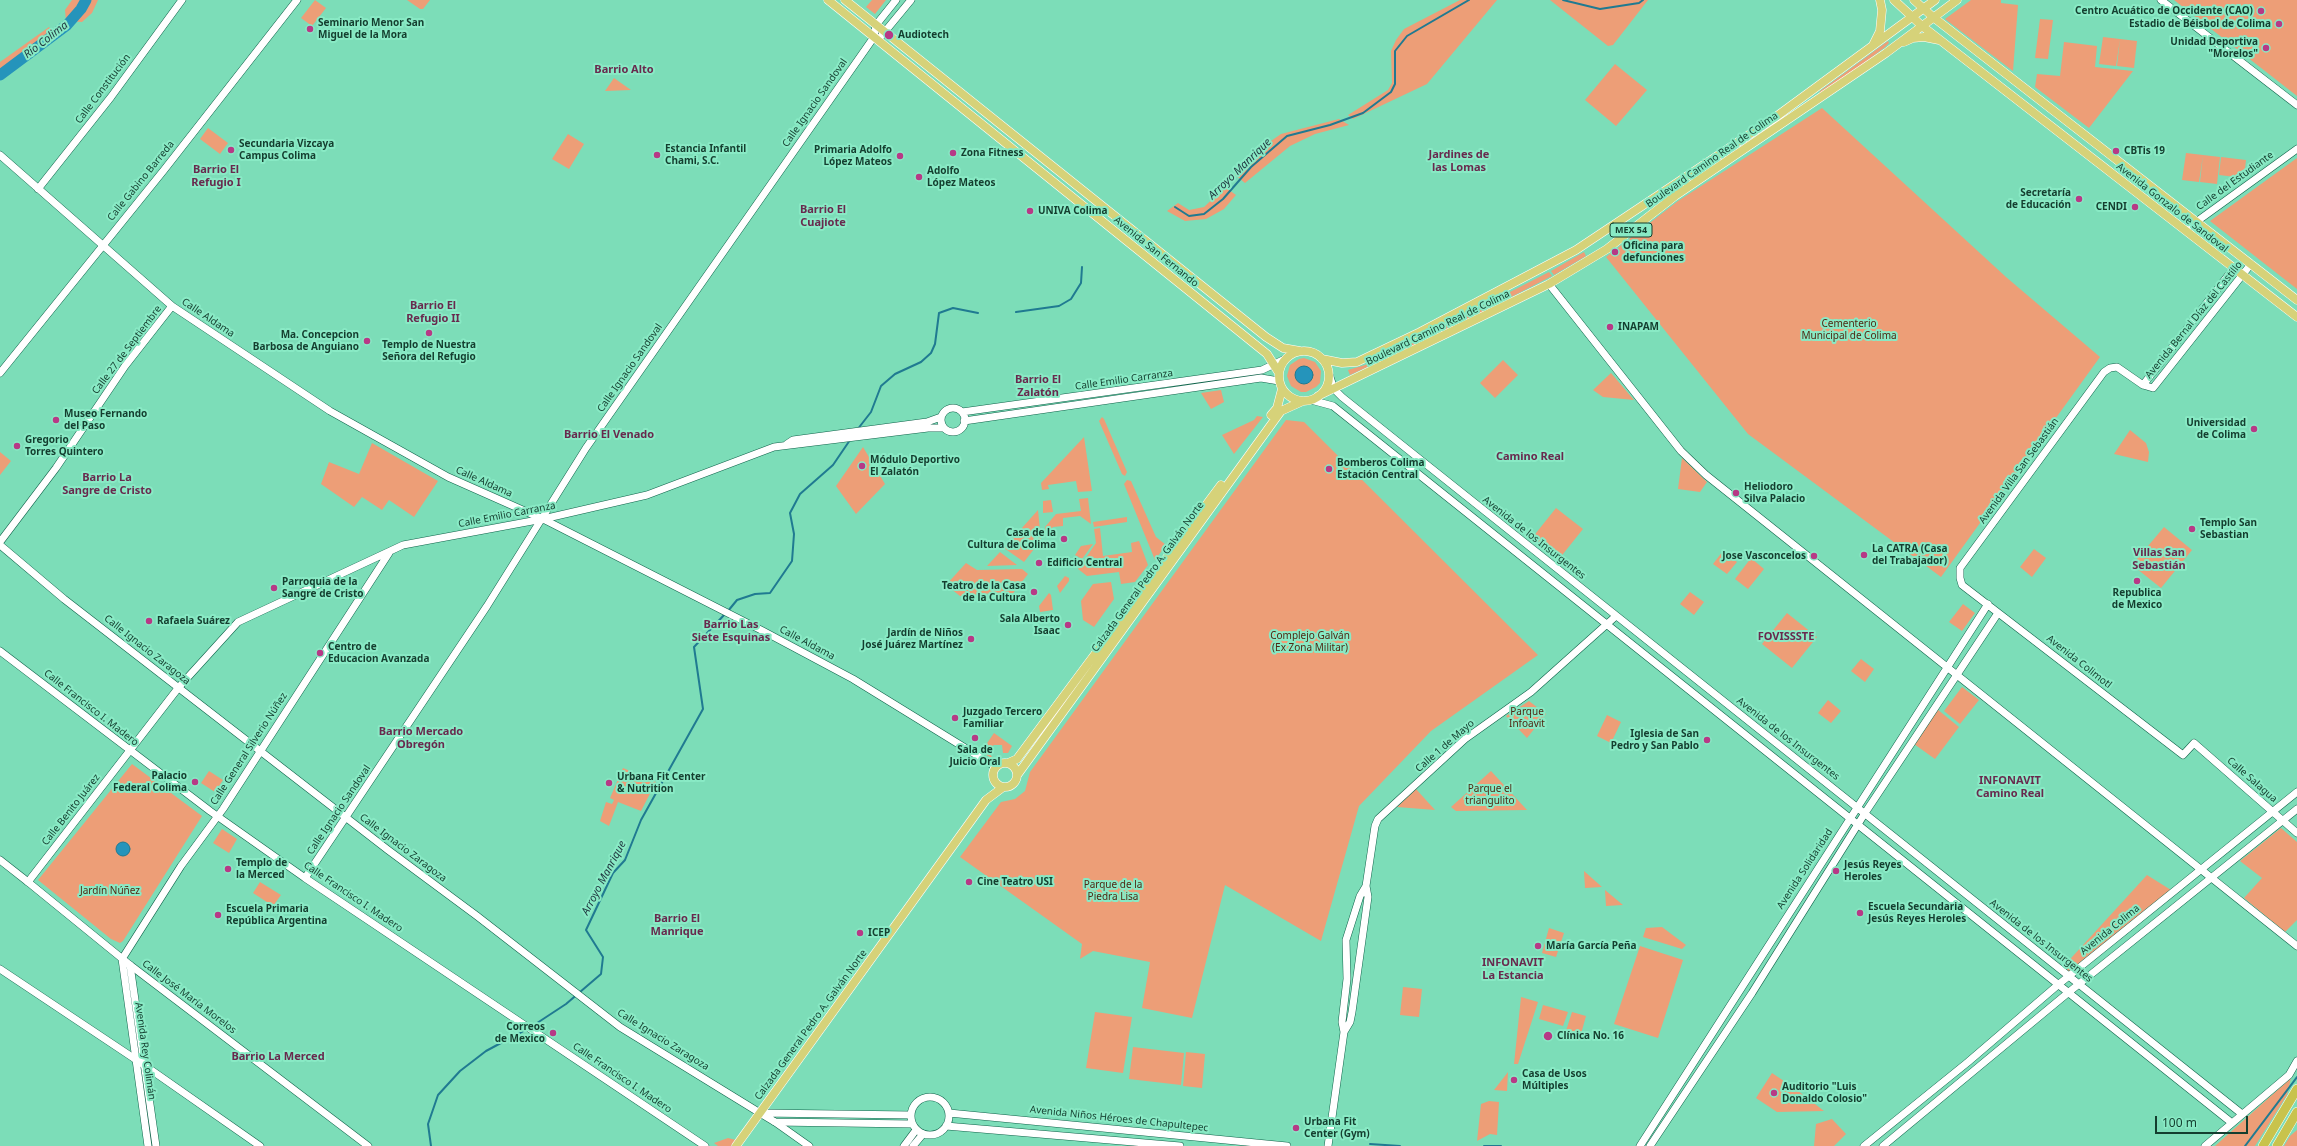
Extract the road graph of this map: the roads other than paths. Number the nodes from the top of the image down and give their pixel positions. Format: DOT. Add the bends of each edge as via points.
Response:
graph roads {
  1 [pos="182,0"];
  2 [pos="297,0"];
  3 [pos="828,0"];
  4 [pos="845,0"];
  5 [pos="896,0"];
  6 [pos="911,0"];
  7 [pos="1880,0"];
  8 [pos="1894,0"];
  9 [pos="1914,0"];
  10 [pos="1935,0"];
  11 [pos="1957,0"];
  12 [pos="2162,0"];
  13 [pos="1924,9"];
  14 [pos="1912,17"];
  15 [pos="1933,17"];
  16 [pos="876,25"];
  17 [pos="1922,26"];
  18 [pos="885,32"];
  19 [pos="876,39"];
  20 [pos="1941,41"];
  21 [pos="1872,48"];
  22 [pos="1888,51"];
  23 [pos="2026,89"];
  24 [pos="2018,100"];
  25 [pos="2297,105"];
  26 [pos="2297,149"];
  27 [pos="0,155"];
  28 [pos="2110,155"];
  29 [pos="2101,165"];
  30 [pos="38,189"];
  31 [pos="2197,222"];
  32 [pos="2185,230"];
  33 [pos="1605,232"];
  34 [pos="1588,242"];
  35 [pos="1614,243"];
  36 [pos="102,245"];
  37 [pos="1594,256"];
  38 [pos="2251,264"];
  39 [pos="2234,268"];
  40 [pos="1188,274"];
  41 [pos="2243,275"];
  42 [pos="1181,284"];
  43 [pos="1549,284"];
  44 [pos="2297,300"];
  45 [pos="172,306"];
  46 [pos="2297,317"];
  47 [pos="1300,351"];
  48 [pos="1286,359"];
  49 [pos="1322,359"];
  50 [pos="1275,365"];
  51 [pos="0,373"];
  52 [pos="1329,374"];
  53 [pos="1280,381"];
  54 [pos="2143,385"];
  55 [pos="1334,389"];
  56 [pos="1311,399"];
  57 [pos="962,412"];
  58 [pos="941,417"];
  59 [pos="964,421"];
  60 [pos="944,428"];
  61 [pos="862,434"];
  62 [pos="543,519"];
  63 [pos="0,544"];
  64 [pos="385,555"];
  65 [pos="1962,585"];
  66 [pos="1988,604"];
  67 [pos="1998,613"];
  68 [pos="1616,616"];
  69 [pos="238,622"];
  70 [pos="1608,624"];
  71 [pos="0,651"];
  72 [pos="1948,667"];
  73 [pos="1957,674"];
  74 [pos="179,687"];
  75 [pos="2194,743"];
  76 [pos="130,751"];
  77 [pos="261,751"];
  78 [pos="1008,763"];
  79 [pos="996,767"];
  80 [pos="1018,774"];
  81 [pos="994,781"];
  82 [pos="1002,788"];
  83 [pos="2297,792"];
  84 [pos="986,800"];
  85 [pos="1856,807"];
  86 [pos="2297,809"];
  87 [pos="2273,812"];
  88 [pos="1864,813"];
  89 [pos="217,815"];
  90 [pos="346,818"];
  91 [pos="1850,818"];
  92 [pos="2283,820"];
  93 [pos="1858,824"];
  94 [pos="2297,833"];
  95 [pos="0,860"];
  96 [pos="2201,869"];
  97 [pos="2212,877"];
  98 [pos="305,878"];
  99 [pos="28,882"];
  100 [pos="1366,886"];
  101 [pos="2297,946"];
  102 [pos="122,959"];
  103 [pos="130,965"];
  104 [pos="0,970"];
  105 [pos="2069,976"];
  106 [pos="2059,984"];
  107 [pos="2079,984"];
  108 [pos="2069,992"];
  109 [pos="1344,1032"];
  110 [pos="136,1059"];
  111 [pos="2297,1061"];
  112 [pos="144,1065"];
  113 [pos="2209,1087"];
  114 [pos="2297,1089"];
  115 [pos="2199,1096"];
  116 [pos="766,1105"];
  117 [pos="775,1112"];
  118 [pos="2297,1112"];
  119 [pos="760,1113"];
  120 [pos="948,1113"];
  121 [pos="2242,1114"];
  122 [pos="911,1115"];
  123 [pos="775,1122"];
  124 [pos="2295,1122"];
  125 [pos="2232,1123"];
  126 [pos="946,1126"];
  127 [pos="917,1129"];
  128 [pos="148,1146"];
  129 [pos="156,1146"];
  130 [pos="260,1146"];
  131 [pos="368,1146"];
  132 [pos="705,1146"];
  133 [pos="736,1146"];
  134 [pos="809,1146"];
  135 [pos="904,1146"];
  136 [pos="913,1146"];
  137 [pos="1180,1146"];
  138 [pos="1274,1146"];
  139 [pos="1287,1146"];
  140 [pos="1328,1146"];
  141 [pos="1640,1146"];
  142 [pos="1650,1146"];
  143 [pos="1864,1146"];
  144 [pos="1883,1146"];
  145 [pos="2205,1146"];
  146 [pos="2263,1146"];
  147 [pos="2278,1146"];
  1 -- 30 [label="street, Calle Constitución" via="111,97"];
  2 -- 36 [label="street, Calle Gabino Barreda"];
  3 -- 19 [label="main road, Avenida San Fernando"];
  4 -- 16 [label="main road, Avenida San Fernando"];
  5 -- 16 [label="street"];
  6 -- 18 [label="street, Calle Ignacio Sandoval"];
  7 -- 21 [label="main road" via="1880,33"];
  8 -- 14 [label="main road, Avenida Gonzalo de Sandoval"];
  9 -- 13 [label="main road, Avenida Gonzalo de Sandoval"];
  10 -- 13 [label="main road, Boulevard Camino Real de Colima / MEX 54"];
  11 -- 15 [label="main road, Boulevard Camino Real de Colima / MEX 54"];
  12 -- 25 [label="street"];
  13 -- 14 [label="main road, Boulevard Camino Real de Colima / MEX 54"];
  13 -- 15 [label="main road, Avenida Gonzalo de Sandoval"];
  14 -- 17 [label="main road, Avenida Gonzalo de Sandoval"];
  14 -- 21 [label="main road, Boulevard Camino Real de Colima / MEX 54"];
  15 -- 17 [label="main road, Boulevard Camino Real de Colima / MEX 54"];
  15 -- 23 [label="main road, Avenida Gonzalo de Sandoval"];
  16 -- 18 [label="main road, Avenida San Fernando"];
  16 -- 19 [label="street"];
  17 -- 20 [label="main road, Avenida Gonzalo de Sandoval"];
  17 -- 22 [label="main road, Boulevard Camino Real de Colima / MEX 54"];
  18 -- 19 [label="street, Calle Ignacio Sandoval"];
  18 -- 40 [label="main road, Avenida San Fernando"];
  19 -- 42 [label="main road, Avenida San Fernando"];
  19 -- 62 [label="street, Calle Ignacio Sandoval" via="590,442"];
  20 -- 22 [label="main road" via="1924,37 1913,38"];
  20 -- 24 [label="main road, Avenida Gonzalo de Sandoval"];
  21 -- 33 [label="main road, Boulevard Camino Real de Colima / MEX 54" via="1777,116"];
  22 -- 35 [label="main road, Boulevard Camino Real de Colima / MEX 54" via="1675,196"];
  23 -- 24 [label="main road"];
  23 -- 28 [label="main road, Avenida Gonzalo de Sandoval"];
  24 -- 29 [label="main road, Avenida Gonzalo de Sandoval"];
  26 -- 31 [label="street, Calle del Estudiante"];
  27 -- 30 [label="street, Calle Aldama"];
  28 -- 29 [label="main road"];
  28 -- 31 [label="main road, Avenida Gonzalo de Sandoval"];
  29 -- 32 [label="main road, Avenida Gonzalo de Sandoval"];
  30 -- 36 [label="street, Calle Aldama"];
  31 -- 32 [label="street, Calle del Estudiante"];
  31 -- 38 [label="main road, Avenida Gonzalo de Sandoval"];
  32 -- 39 [label="main road, Avenida Gonzalo de Sandoval"];
  33 -- 34 [label="main road, Boulevard Camino Real de Colima / MEX 54"];
  33 -- 35 [label="main road" via="1606,240"];
  34 -- 37 [label="main road" via="1594,248"];
  34 -- 49 [label="main road, Boulevard Camino Real de Colima / MEX 54" via="1427,328 1357,362 1342,364"];
  35 -- 37 [label="main road, Boulevard Camino Real de Colima / MEX 54"];
  36 -- 45 [label="street, Calle Aldama"];
  36 -- 51 [label="street, Calle Gabino Barreda"];
  37 -- 43 [label="main road, Boulevard Camino Real de Colima / MEX 54"];
  38 -- 41 [label="street, Avenida Bernal Díaz del Castillo"];
  38 -- 44 [label="main road, Avenida Gonzalo de Sandoval"];
  39 -- 41 [label="main road, Avenida Gonzalo de Sandoval"];
  39 -- 54 [label="street, Avenida Bernal Díaz del Castillo"];
  40 -- 42 [label="main road"];
  40 -- 47 [label="main road, Avenida San Fernando" via="1276,344 1282,348"];
  41 -- 46 [label="main road, Avenida Gonzalo de Sandoval"];
  41 -- 54 [label="street, Avenida Bernal Díaz del Castillo" via="2153,388"];
  42 -- 50 [label="main road, Avenida San Fernando" via="1267,354"];
  43 -- 55 [label="main road, Boulevard Camino Real de Colima / MEX 54"];
  43 -- 72 [label="street" via="1681,451 1714,481"];
  45 -- 62 [label="street, Calle Aldama" via="330,411 448,477"];
  45 -- 63 [label="street, Calle 27 de Septiembre" via="125,366 56,468"];
  47 -- 48 [label="main road"];
  47 -- 49 [label="main road" via="1316,354"];
  48 -- 50 [label="street, Calle Emilio Carranza"];
  48 -- 53 [label="main road"];
  49 -- 52 [label="main road"];
  50 -- 53 [label="main road, Avenida San Fernando"];
  50 -- 57 [label="street, Calle Emilio Carranza" via="1262,370"];
  52 -- 55 [label="street"];
  52 -- 56 [label="main road" via="1324,390"];
  53 -- 56 [label="main road" via="1288,395"];
  53 -- 59 [label="street, Calle Emilio Carranza" via="1262,378"];
  53 -- 78 [label="main road, Calzada General Pedro A. Galván Norte" via="1277,408 1017,759"];
  54 -- 65 [label="street, Avenida Villa San Sebastián" via="2117,367 2104,372 1960,568"];
  55 -- 56 [label="main road, Boulevard Camino Real de Colima / MEX 54"];
  55 -- 68 [label="street, Avenida de los Insurgentes"];
  56 -- 70 [label="street" via="1333,406"];
  56 -- 80 [label="main road, Calzada General Pedro A. Galván Norte" via="1281,411"];
  57 -- 58 [label="street" via="951,408 945,410"];
  57 -- 59 [label="street"];
  58 -- 60 [label="street"];
  58 -- 61 [label="street, Calle Emilio Carranza"];
  59 -- 60 [label="street" via="958,430"];
  60 -- 61 [label="street, Calle Emilio Carranza"];
  61 -- 62 [label="street, Calle Emilio Carranza" via="774,447 647,495"];
  62 -- 64 [label="street, Calle Emilio Carranza" via="403,545"];
  62 -- 79 [label="street, Calle Aldama" via="854,679"];
  62 -- 90 [label="street, Calle Ignacio Sandoval"];
  63 -- 74 [label="street, Calle Ignacio Zaragoza" via="64,599"];
  64 -- 69 [label="street, Calle Emilio Carranza"];
  64 -- 77 [label="street, Calle General Silverio Núñez"];
  65 -- 66 [label="street, Avenida Colimotl"];
  66 -- 67 [label="street, Avenida Colimotl"];
  66 -- 72 [label="street, Avenida Solidaridad"];
  67 -- 73 [label="street, Avenida Solidaridad"];
  67 -- 75 [label="street, Avenida Colimotl" via="2183,755"];
  68 -- 70 [label="street, Calle 1 de Mayo"];
  68 -- 85 [label="street, Avenida de los Insurgentes"];
  69 -- 74 [label="street, Calle Benito Juárez"];
  70 -- 91 [label="street"];
  70 -- 100 [label="street, Calle 1 de Mayo" via="1531,692 1465,739 1378,819"];
  71 -- 76 [label="street, Calle Francisco I. Madero"];
  72 -- 73 [label="street"];
  72 -- 85 [label="street, Avenida Solidaridad"];
  73 -- 88 [label="street, Avenida Solidaridad"];
  73 -- 96 [label="street"];
  74 -- 76 [label="street, Calle Benito Juárez"];
  74 -- 77 [label="street, Calle Ignacio Zaragoza"];
  75 -- 87 [label="street, Calle Salagua"];
  76 -- 89 [label="street, Calle Francisco I. Madero"];
  76 -- 99 [label="street, Calle Benito Juárez"];
  77 -- 89 [label="street, Calle General Silverio Núñez"];
  77 -- 90 [label="street, Calle Ignacio Zaragoza"];
  78 -- 79 [label="main road, Calzada General Pedro A. Galván Norte" via="1001,763"];
  78 -- 80 [label="main road" via="1015,767"];
  79 -- 81 [label="main road, Calzada General Pedro A. Galván Norte"];
  80 -- 82 [label="main road, Calzada General Pedro A. Galván Norte" via="1014,784"];
  81 -- 82 [label="main road"];
  81 -- 84 [label="main road, Calzada General Pedro A. Galván Norte"];
  82 -- 84 [label="main road, Calzada General Pedro A. Galván Norte"];
  83 -- 87 [label="street, Avenida Colima"];
  84 -- 116 [label="main road, Calzada General Pedro A. Galván Norte"];
  85 -- 88 [label="street, Avenida de los Insurgentes"];
  85 -- 91 [label="street, Avenida Solidaridad"];
  86 -- 92 [label="street"];
  87 -- 92 [label="street, Calle Salagua"];
  87 -- 96 [label="street, Avenida Colima"];
  88 -- 93 [label="street, Avenida Solidaridad"];
  88 -- 105 [label="street, Avenida de los Insurgentes"];
  89 -- 98 [label="street, Calle Francisco I. Madero"];
  89 -- 102 [label="street, Calle General Silverio Núñez"];
  90 -- 98 [label="street, Calle Ignacio Sandoval"];
  90 -- 119 [label="street, Calle Ignacio Zaragoza" via="623,1029"];
  91 -- 93 [label="street"];
  91 -- 141 [label="street, Avenida Solidaridad"];
  92 -- 94 [label="street, Calle Salagua"];
  92 -- 97 [label="street"];
  93 -- 106 [label="street"];
  93 -- 142 [label="street, Avenida Solidaridad" via="1752,993"];
  95 -- 99 [label="street, Calle José María Morelos"];
  96 -- 97 [label="street"];
  96 -- 105 [label="street, Avenida Colima"];
  97 -- 101 [label="street"];
  97 -- 107 [label="street"];
  98 -- 132 [label="street, Calle Francisco I. Madero"];
  99 -- 102 [label="street, Calle José María Morelos"];
  100 -- 109 [label="street, Calle 1 de Mayo" via="1368,897 1350,1022"];
  100 -- 109 [label="street, Calle 1 de Mayo" via="1360,896 1346,940 1347,979 1342,1022"];
  102 -- 103 [label="street, Calle José María Morelos"];
  102 -- 110 [label="street, Avenida Rey Colimán"];
  103 -- 112 [label="street, Avenida Rey Colimán"];
  103 -- 131 [label="street, Calle José María Morelos"];
  104 -- 110 [label="street"];
  105 -- 106 [label="street, Avenida Colima"];
  105 -- 107 [label="street, Avenida de los Insurgentes"];
  106 -- 108 [label="street"];
  106 -- 143 [label="street, Avenida Colima"];
  107 -- 108 [label="street"];
  107 -- 113 [label="street, Avenida de los Insurgentes"];
  108 -- 115 [label="street"];
  108 -- 144 [label="street"];
  109 -- 140 [label="street, Calle 1 de Mayo"];
  110 -- 112 [label="street"];
  110 -- 128 [label="street, Avenida Rey Colimán"];
  111 -- 121 [label="street" via="2289,1075"];
  112 -- 129 [label="street, Avenida Rey Colimán"];
  112 -- 130 [label="street"];
  113 -- 115 [label="street"];
  113 -- 121 [label="street, Avenida de los Insurgentes"];
  114 -- 146 [label="highway"];
  115 -- 125 [label="street"];
  116 -- 117 [label="street"];
  116 -- 119 [label="main road, Calzada General Pedro A. Galván Norte"];
  117 -- 119 [label="street"];
  117 -- 122 [label="street"];
  118 -- 124 [label="highway"];
  119 -- 123 [label="street, Calle Ignacio Zaragoza"];
  119 -- 133 [label="main road, Calzada General Pedro A. Galván Norte"];
  120 -- 122 [label="street" via="939,1100 927,1098 916,1103"];
  120 -- 126 [label="street"];
  120 -- 138 [label="street, Avenida Niños Héroes de Chapultepec"];
  121 -- 125 [label="street"];
  122 -- 127 [label="street"];
  123 -- 127 [label="street"];
  123 -- 134 [label="street, Calle Ignacio Zaragoza"];
  124 -- 147 [label="highway" via="2284,1133"];
  125 -- 145 [label="street"];
  126 -- 127 [label="street" via="938,1133"];
  126 -- 137 [label="street, Avenida Niños Héroes de Chapultepec"];
  127 -- 135 [label="street"];
  127 -- 136 [label="street"];
  138 -- 139 [label="street, Avenida Niños Héroes de Chapultepec"];
}
